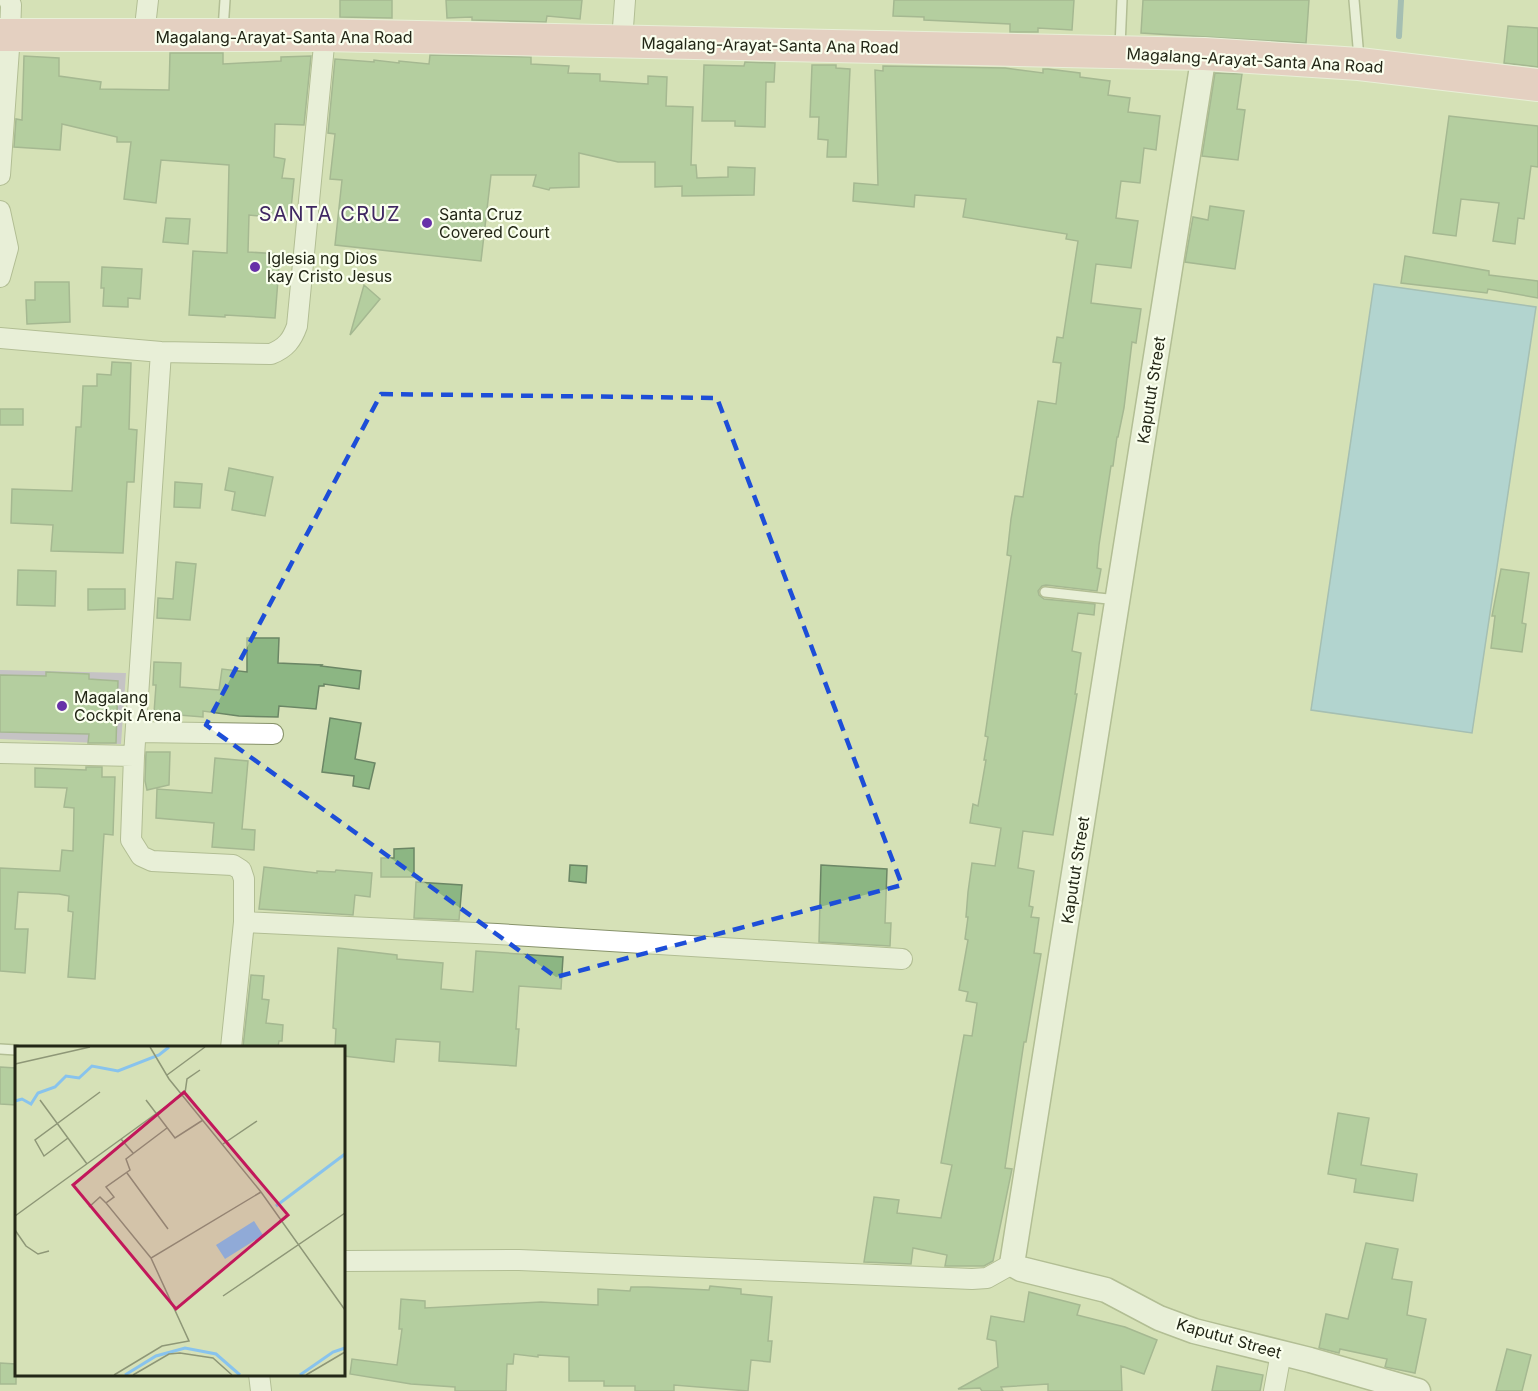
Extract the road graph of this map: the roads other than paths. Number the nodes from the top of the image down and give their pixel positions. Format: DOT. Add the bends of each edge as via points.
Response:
graph roads {
  1 [pos="9,0"];
  2 [pos="148,0"];
  3 [pos="225,0"];
  4 [pos="625,0"];
  5 [pos="1122,0"];
  6 [pos="1354,0"];
  7 [pos="5,35"];
  8 [pos="324,35"];
  9 [pos="144,36"];
  10 [pos="223,36"];
  11 [pos="622,41"];
  12 [pos="1119,52"];
  13 [pos="1204,54"];
  14 [pos="1359,64"];
  15 [pos="1538,85"];
  16 [pos="0,176"];
  17 [pos="0,211"];
  18 [pos="0,277"];
  19 [pos="0,338"];
  20 [pos="160,352"];
  21 [pos="1046,592"];
  22 [pos="1117,600"];
  23 [pos="137,732"];
  24 [pos="273,734"];
  25 [pos="0,753"];
  26 [pos="134,756"];
  27 [pos="244,922"];
  28 [pos="902,959"];
  29 [pos="231,1046"];
  30 [pos="0,1049"];
  31 [pos="15,1050"];
  32 [pos="345,1261"];
  33 [pos="1012,1264"];
  34 [pos="1281,1353"];
  35 [pos="259,1376"];
  36 [pos="261,1391"];
  37 [pos="1274,1391"];
  38 [pos="1418,1391"];
  1 -- 7 [label="street"];
  2 -- 9 [label="street"];
  3 -- 10 [label="lane"];
  4 -- 11 [label="street"];
  5 -- 12 [label="lane"];
  6 -- 14 [label="lane"];
  7 -- 9 [label="main road, Magalang-Arayat-Santa Ana Road"];
  7 -- 16 [label="street"];
  8 -- 10 [label="main road, Magalang-Arayat-Santa Ana Road"];
  8 -- 11 [label="main road, Magalang-Arayat-Santa Ana Road"];
  8 -- 20 [label="street" via="297,326 292,339 272,354"];
  9 -- 10 [label="main road, Magalang-Arayat-Santa Ana Road"];
  11 -- 12 [label="main road, Magalang-Arayat-Santa Ana Road"];
  12 -- 13 [label="main road, Magalang-Arayat-Santa Ana Road"];
  13 -- 14 [label="main road, Magalang-Arayat-Santa Ana Road"];
  13 -- 22 [label="street, Kaputut Street"];
  14 -- 15 [label="main road, Magalang-Arayat-Santa Ana Road"];
  17 -- 18 [label="street" via="8,248"];
  19 -- 20 [label="street"];
  20 -- 23 [label="street"];
  21 -- 22 [label="lane"];
  22 -- 33 [label="street, Kaputut Street"];
  23 -- 24 [label="street"];
  23 -- 26 [label="street"];
  25 -- 26 [label="street"];
  26 -- 27 [label="street" via="131,840 136,849 152,861 234,865 244,879"];
  27 -- 28 [label="street"];
  27 -- 29 [label="street"];
  30 -- 31 [label="lane"];
  32 -- 33 [label="street" via="519,1260 972,1279 987,1278"];
  33 -- 34 [label="street, Kaputut Street" via="1106,1290 1194,1331"];
  34 -- 37 [label="street"];
  34 -- 38 [label="street, Kaputut Street"];
  35 -- 36 [label="street"];
}
